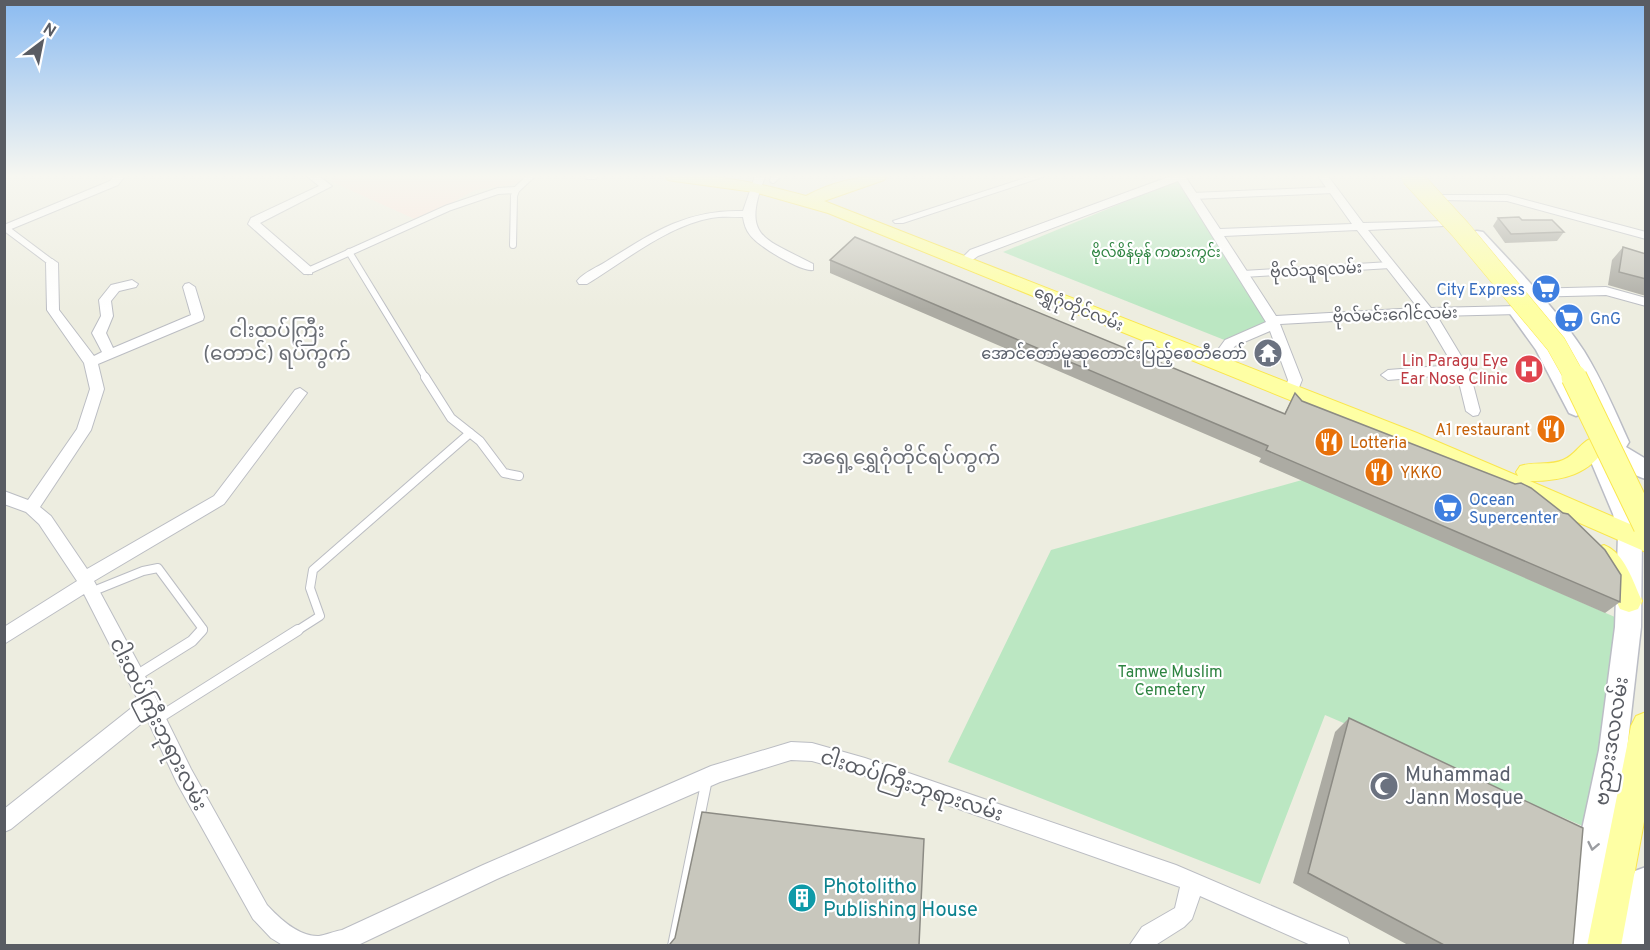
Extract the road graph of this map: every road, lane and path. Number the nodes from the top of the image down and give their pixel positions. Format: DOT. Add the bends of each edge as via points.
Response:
graph roads {
  1 [pos="24,220"];
  2 [pos="255,220"];
  3 [pos="422,220"];
  4 [pos="514,220"];
  5 [pos="695,220"];
  6 [pos="748,220"];
  7 [pos="875,220"];
  8 [pos="1066,220"];
  9 [pos="1208,220"];
  10 [pos="1355,220"];
  11 [pos="1442,220"];
  12 [pos="1452,220"];
  13 [pos="1463,220"];
  14 [pos="1589,220"];
  15 [pos="899,221"];
  16 [pos="1444,223"];
  17 [pos="1360,227"];
  18 [pos="5,228"];
  19 [pos="1216,233"];
  20 [pos="1646,236"];
  21 [pos="513,245"];
  22 [pos="349,252"];
  23 [pos="969,258"];
  24 [pos="52,263"];
  25 [pos="1390,265"];
  26 [pos="808,267"];
  27 [pos="308,271"];
  28 [pos="1243,274"];
  29 [pos="583,281"];
  30 [pos="132,284"];
  31 [pos="189,287"];
  32 [pos="1528,293"];
  33 [pos="1646,302"];
  34 [pos="1518,310"];
  35 [pos="1429,312"];
  36 [pos="1273,322"];
  37 [pos="110,354"];
  38 [pos="1219,357"];
  39 [pos="91,362"];
  40 [pos="1462,369"];
  41 [pos="1388,375"];
  42 [pos="300,393"];
  43 [pos="1295,393"];
  44 [pos="1473,411"];
  45 [pos="470,434"];
  46 [pos="1595,445"];
  47 [pos="1624,455"];
  48 [pos="1646,471"];
  49 [pos="1528,472"];
  50 [pos="519,476"];
  51 [pos="1502,490"];
  52 [pos="4,496"];
  53 [pos="1646,497"];
  54 [pos="1536,499"];
  55 [pos="31,508"];
  56 [pos="1640,527"];
  57 [pos="1606,574"];
  58 [pos="87,585"];
  59 [pos="1629,601"];
  60 [pos="4,637"];
  61 [pos="136,676"];
  62 [pos="153,712"];
  63 [pos="1646,726"];
  64 [pos="707,778"];
  65 [pos="4,822"];
  66 [pos="1192,882"];
  67 [pos="1646,882"];
  68 [pos="284,941"];
  69 [pos="319,945"];
  70 [pos="673,945"];
  71 [pos="1140,945"];
  72 [pos="1339,945"];
  73 [pos="1573,945"];
  74 [pos="1604,945"];
  75 [pos="1635,945"];
  1 -- 18 [label="street"];
  2 -- 27 [label="street" via="254,224"];
  3 -- 22 [label="lane"];
  4 -- 21 [label="lane"];
  5 -- 29 [label="street"];
  6 -- 26 [label="street" via="760,240"];
  7 -- 23 [label="main road, ရွှေဂုံတိုင်လမ်း"];
  8 -- 23 [label="street"];
  9 -- 19 [label="street"];
  10 -- 17 [label="street"];
  11 -- 16 [label="main road"];
  12 -- 56 [label="main road, bridge" via="1556,344 1580,387"];
  13 -- 32 [label="main road"];
  14 -- 20 [label="street"];
  15 -- 23 [label="main road, ရွှေဂုံတိုင်လမ်း"];
  16 -- 17 [label="street"];
  16 -- 34 [label="main road"];
  17 -- 19 [label="street"];
  17 -- 25 [label="street"];
  18 -- 24 [label="lane"];
  19 -- 28 [label="street"];
  22 -- 27 [label="lane"];
  22 -- 45 [label="lane" via="436,397 451,418"];
  23 -- 38 [label="main road, ရွှေဂုံတိုင်လမ်း"];
  24 -- 39 [label="street" via="53,310"];
  25 -- 28 [label="lane, ဗိုလ်သူရလမ်း"];
  25 -- 35 [label="street"];
  28 -- 36 [label="street"];
  30 -- 37 [label="street" via="115,288 105,300 107,316 99,333"];
  31 -- 37 [label="street" via="198,317"];
  32 -- 33 [label="street" via="1606,291"];
  32 -- 47 [label="main road" via="1570,345"];
  34 -- 35 [label="street, ဗိုလ်မင်းဂေါင်လမ်း"];
  34 -- 46 [label="main road" via="1545,348"];
  35 -- 36 [label="street, ဗိုလ်မင်းဂေါင်လမ်း"];
  35 -- 40 [label="street"];
  36 -- 38 [label="street" via="1230,343"];
  36 -- 43 [label="street"];
  37 -- 39 [label="street"];
  38 -- 43 [label="main road, ရွှေဂုံတိုင်လမ်း"];
  39 -- 55 [label="street" via="97,389 84,430"];
  40 -- 41 [label="street"];
  40 -- 44 [label="street"];
  42 -- 58 [label="street" via="219,500"];
  43 -- 49 [label="main road, ရွှေဂုံတိုင်လမ်း"];
  43 -- 54 [label="main road, ရွှေဂုံတိုင်လမ်း"];
  45 -- 50 [label="lane" via="504,473"];
  45 -- 62 [label="lane" via="313,570 310,588 320,616"];
  46 -- 49 [label="main road" via="1583,462 1554,472"];
  46 -- 56 [label="main road"];
  47 -- 48 [label="main road"];
  47 -- 53 [label="main road"];
  49 -- 56 [label="main road, ရွှေဂုံတိုင်လမ်း"];
  51 -- 54 [label="lane"];
  52 -- 55 [label="street, ငါးထပ်ကြီးဘုရားလမ်း"];
  54 -- 56 [label="main road, ရွှေဂုံတိုင်လမ်း"];
  54 -- 59 [label="main road" via="1602,554"];
  55 -- 58 [label="street, ငါးထပ်ကြီးဘုရားလမ်း" via="45,520"];
  56 -- 59 [label="main road, ဗညားဒလလမ်း"];
  57 -- 59 [label="lane"];
  58 -- 60 [label="street"];
  58 -- 61 [label="street, ငါးထပ်ကြီးဘုရားလမ်း"];
  58 -- 61 [label="lane" via="158,568 203,629 192,641"];
  59 -- 73 [label="main road, ဗညားဒလလမ်း, one-way" via="1613,750"];
  61 -- 62 [label="street, ငါးထပ်ကြီးဘုရားလမ်း"];
  62 -- 65 [label="street"];
  62 -- 68 [label="street, ငါးထပ်ကြီးဘုရားလမ်း" via="260,912"];
  63 -- 74 [label="main road"];
  64 -- 66 [label="street, ငါးထပ်ကြီးဘုရားလမ်း" via="773,755 812,752"];
  64 -- 69 [label="street, ငါးထပ်ကြီးဘုရားလမ်း" via="344,940"];
  64 -- 70 [label="lane"];
  66 -- 71 [label="street" via="1182,915 1147,934"];
  66 -- 72 [label="street, ငါးထပ်ကြီးဘုရားလမ်း"];
  67 -- 75 [label="main road"];
  68 -- 69 [label="street, ငါးထပ်ကြီးဘုရားလမ်း"];
}
